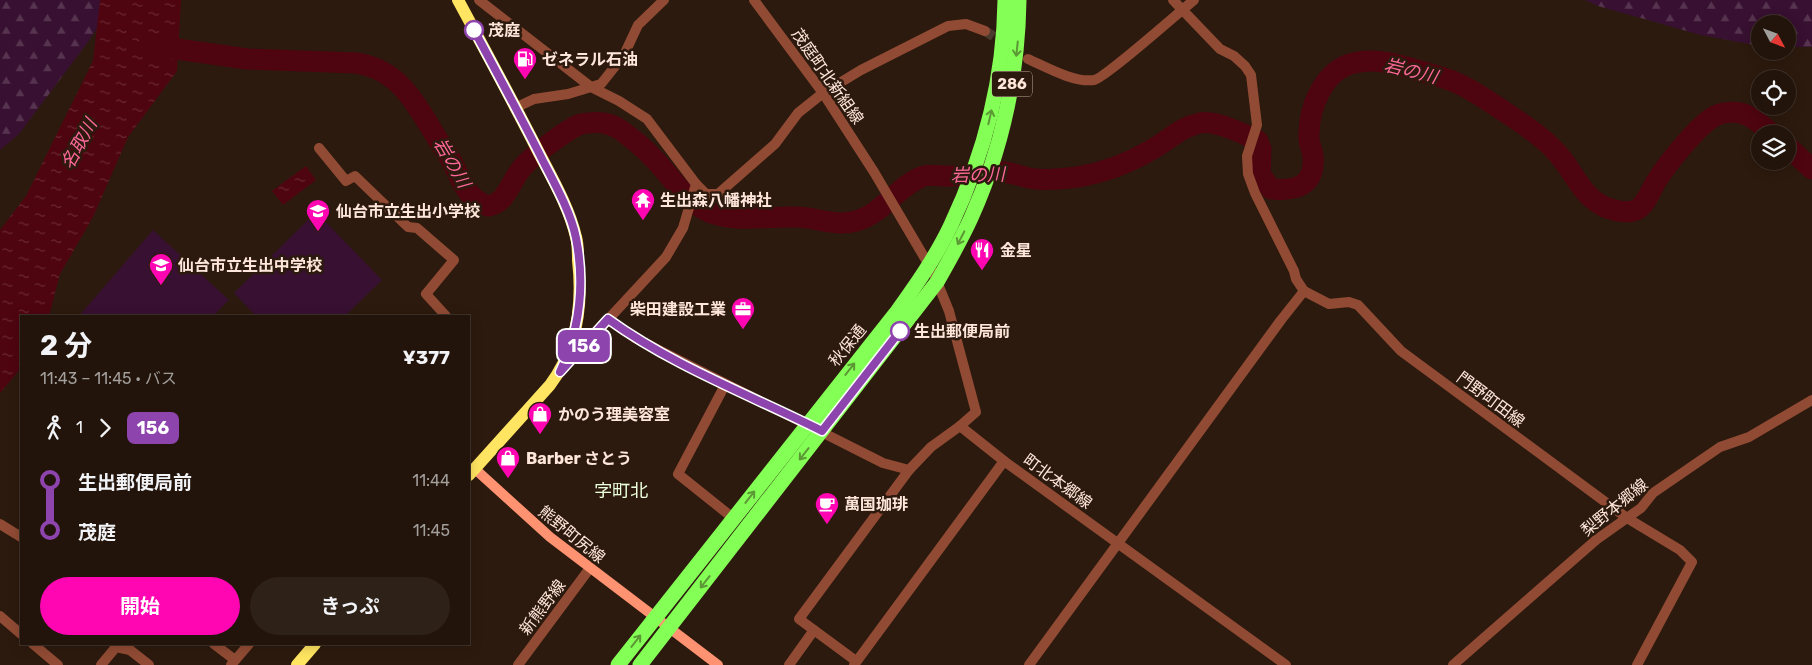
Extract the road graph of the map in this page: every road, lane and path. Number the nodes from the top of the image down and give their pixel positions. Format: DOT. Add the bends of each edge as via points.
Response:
graph roads {
  1 [pos="458,0"];
  2 [pos="479,0"];
  3 [pos="664,0"];
  4 [pos="754,0"];
  5 [pos="1004,0"];
  6 [pos="1019,0"];
  7 [pos="1173,0"];
  8 [pos="1194,0"];
  9 [pos="1182,9"];
  10 [pos="985,31"];
  11 [pos="1028,59"];
  12 [pos="591,87"];
  13 [pos="823,93"];
  14 [pos="518,113"];
  15 [pos="319,148"];
  16 [pos="695,188"];
  17 [pos="928,265"];
  18 [pos="937,282"];
  19 [pos="1304,291"];
  20 [pos="445,315"];
  21 [pos="608,319"];
  22 [pos="560,372"];
  23 [pos="725,385"];
  24 [pos="1812,400"];
  25 [pos="807,424"];
  26 [pos="960,426"];
  27 [pos="822,431"];
  28 [pos="1004,460"];
  29 [pos="471,469"];
  30 [pos="909,470"];
  31 [pos="733,518"];
  32 [pos="1627,518"];
  33 [pos="0,524"];
  34 [pos="20,536"];
  35 [pos="1119,543"];
  36 [pos="590,568"];
  37 [pos="0,616"];
  38 [pos="654,618"];
  39 [pos="668,628"];
  40 [pos="814,630"];
  41 [pos="20,633"];
  42 [pos="34,645"];
  43 [pos="215,645"];
  44 [pos="248,645"];
  45 [pos="314,645"];
  46 [pos="233,663"];
  47 [pos="855,663"];
  48 [pos="58,665"];
  49 [pos="101,665"];
  50 [pos="149,665"];
  51 [pos="297,665"];
  52 [pos="518,665"];
  53 [pos="618,665"];
  54 [pos="640,665"];
  55 [pos="718,665"];
  56 [pos="788,665"];
  57 [pos="1029,665"];
  58 [pos="1286,665"];
  59 [pos="1453,665"];
  60 [pos="1637,665"];
  1 -- 14 [label="main road"];
  2 -- 12 [label="street"];
  3 -- 12 [label="street" via="638,25 624,55 601,84"];
  4 -- 13 [label="street, 茂庭町北新組線"];
  17 -- 5 [label="highway, 秋保通 / 286, one-way" via="950,226 987,128 999,70"];
  6 -- 18 [label="highway, 秋保通 / 286, one-way" via="1014,73 992,166 962,236"];
  7 -- 9 [label="street"];
  8 -- 9 [label="street"];
  9 -- 11 [label="street" via="1096,80 1079,79"];
  9 -- 19 [label="street" via="1220,49 1234,56 1251,75 1257,125 1247,164 1250,180"];
  10 -- 13 [label="street" via="966,24 948,26"];
  12 -- 14 [label="street" via="568,94 534,98"];
  12 -- 16 [label="street" via="647,119"];
  13 -- 16 [label="street" via="798,113 775,144 718,194 706,194"];
  13 -- 17 [label="street, 茂庭町北新組線"];
  14 -- 22 [label="main road" via="564,203 576,237 581,285 577,323"];
  15 -- 20 [label="street" via="346,181 355,176 408,227 417,228 454,260 426,294"];
  16 -- 21 [label="street" via="683,228 666,257"];
  17 -- 18 [label="street, 茂庭町北新組線"];
  25 -- 17 [label="highway, 秋保通 / 286, one-way" via="896,313"];
  18 -- 26 [label="street, 茂庭町北新組線" via="949,311 976,412"];
  18 -- 27 [label="highway, 秋保通 / 286"];
  19 -- 32 [label="street, 門野町田線" via="1329,304 1349,302 1358,305 1401,351"];
  19 -- 35 [label="street"];
  21 -- 22 [label="street"];
  21 -- 23 [label="street" via="635,338"];
  22 -- 29 [label="main road"];
  23 -- 25 [label="street"];
  23 -- 31 [label="street" via="678,474"];
  24 -- 32 [label="street, 梨野本郷線" via="1749,437 1706,455 1653,494"];
  25 -- 27 [label="street"];
  31 -- 25 [label="highway, 秋保通 / 286, one-way"];
  26 -- 28 [label="street, 町北本郷線"];
  26 -- 30 [label="street" via="931,447"];
  27 -- 30 [label="street" via="883,463"];
  27 -- 39 [label="highway, 秋保通 / 286, one-way"];
  28 -- 35 [label="street, 町北本郷線"];
  28 -- 47 [label="street"];
  29 -- 36 [label="street, 熊野町尻線"];
  30 -- 40 [label="street" via="799,619"];
  31 -- 38 [label="highway, 秋保通 / 286"];
  32 -- 59 [label="street, 梨野本郷線" via="1596,540"];
  32 -- 60 [label="street, 門野町田線" via="1680,550 1692,562"];
  33 -- 34 [label="street"];
  35 -- 57 [label="street"];
  35 -- 58 [label="street, 町北本郷線"];
  36 -- 38 [label="street, 熊野町尻線"];
  36 -- 52 [label="street, 新熊野線"];
  37 -- 41 [label="street"];
  38 -- 39 [label="street, 熊野町尻線"];
  53 -- 38 [label="highway, 秋保通 / 286, one-way"];
  39 -- 54 [label="highway, 秋保通 / 286"];
  39 -- 55 [label="street, 熊野町尻線"];
  40 -- 47 [label="street"];
  40 -- 56 [label="street"];
  42 -- 48 [label="street"];
  43 -- 46 [label="street"];
  44 -- 46 [label="street"];
  45 -- 51 [label="main road"];
  49 -- 50 [label="street" via="116,647 130,650"];
}
